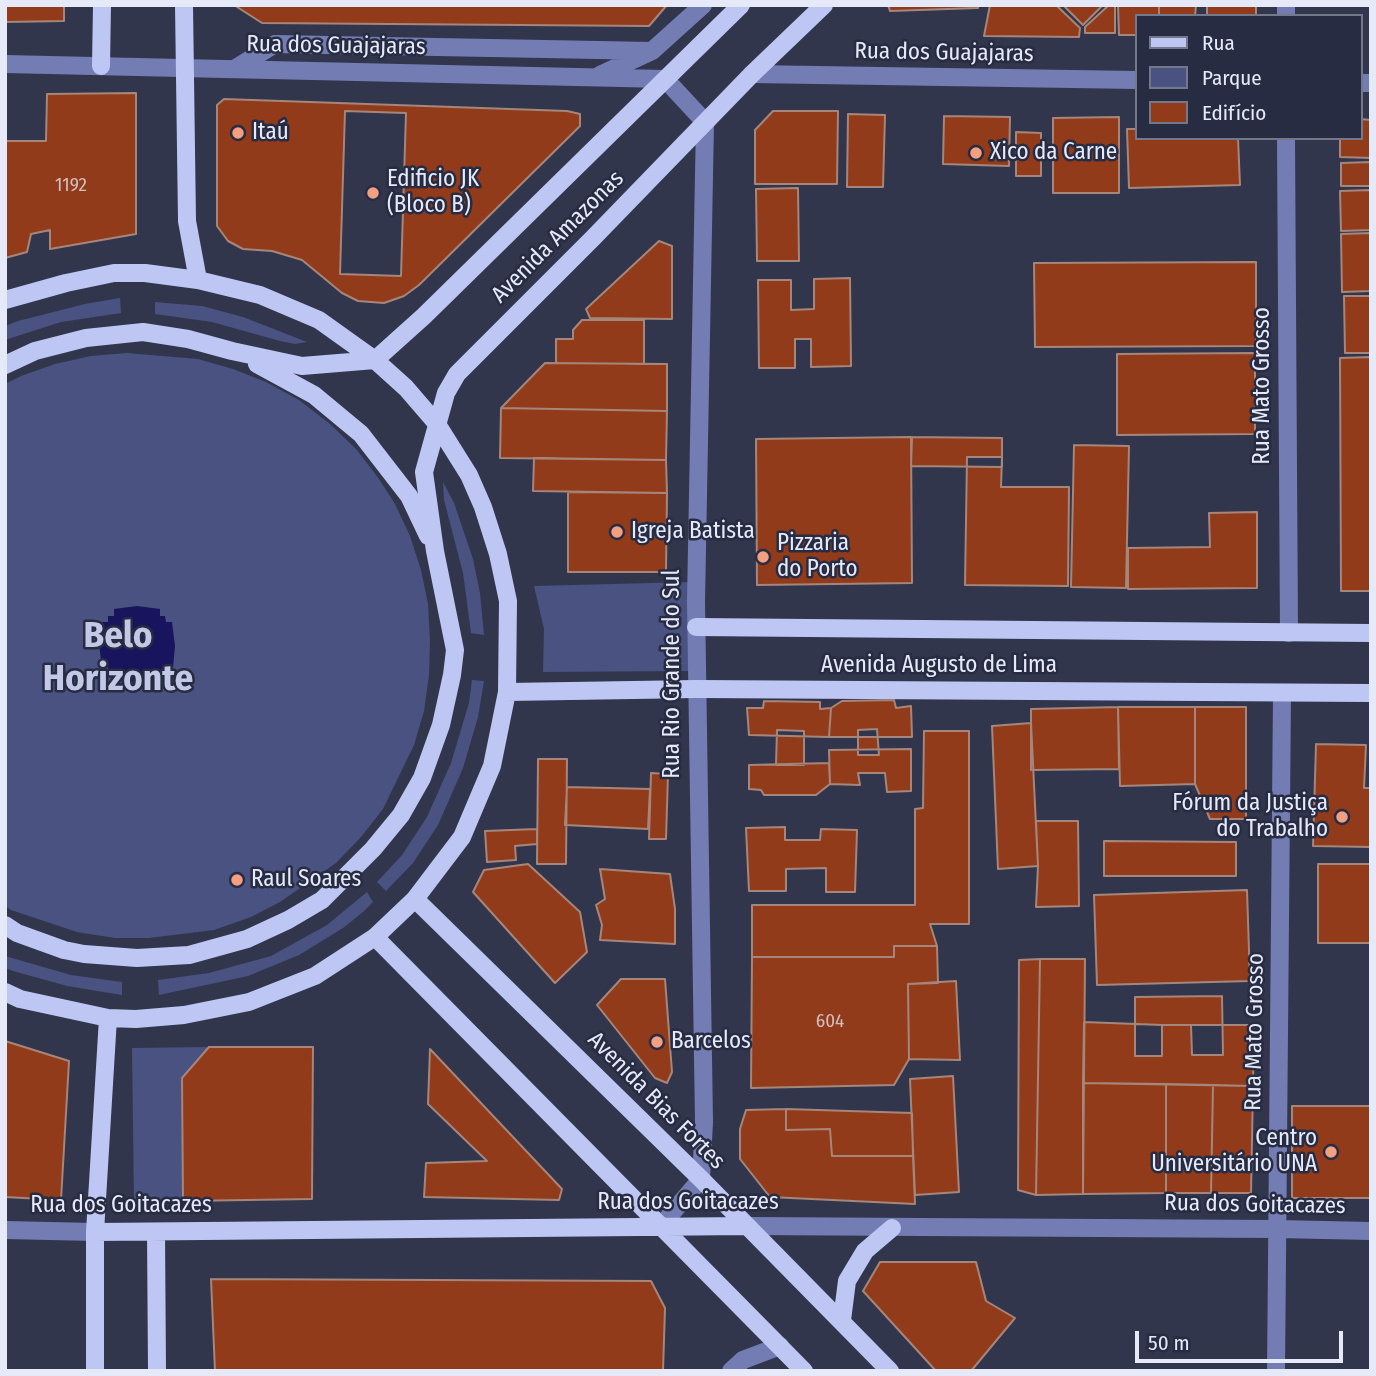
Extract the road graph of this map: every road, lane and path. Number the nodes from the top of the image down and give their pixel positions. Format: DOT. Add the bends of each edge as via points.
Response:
graph roads {
  1 [pos="102,5"];
  2 [pos="184,5"];
  3 [pos="704,5"];
  4 [pos="741,5"];
  5 [pos="824,5"];
  6 [pos="652,51"];
  7 [pos="5,64"];
  8 [pos="101,66"];
  9 [pos="183,67"];
  10 [pos="236,69"];
  11 [pos="752,74"];
  12 [pos="599,76"];
  13 [pos="665,79"];
  14 [pos="1134,80"];
  15 [pos="705,122"];
  16 [pos="1286,140"];
  17 [pos="198,280"];
  18 [pos="5,300"];
  19 [pos="232,351"];
  20 [pos="375,360"];
  21 [pos="5,365"];
  22 [pos="438,424"];
  23 [pos="435,551"];
  24 [pos="696,627"];
  25 [pos="1289,633"];
  26 [pos="1371,633"];
  27 [pos="696,689"];
  28 [pos="508,692"];
  29 [pos="1282,693"];
  30 [pos="1371,693"];
  31 [pos="415,899"];
  32 [pos="9,930"];
  33 [pos="375,937"];
  34 [pos="5,992"];
  35 [pos="108,1018"];
  36 [pos="702,1180"];
  37 [pos="747,1226"];
  38 [pos="660,1227"];
  39 [pos="892,1228"];
  40 [pos="1277,1228"];
  41 [pos="5,1230"];
  42 [pos="1371,1231"];
  43 [pos="96,1232"];
  44 [pos="156,1232"];
  45 [pos="842,1320"];
  46 [pos="780,1346"];
  47 [pos="95,1371"];
  48 [pos="157,1371"];
  49 [pos="731,1371"];
  50 [pos="804,1371"];
  51 [pos="890,1371"];
  52 [pos="1276,1371"];
  1 -- 8 [label="main road"];
  2 -- 9 [label="main road"];
  3 -- 6 [label="street"];
  4 -- 13 [label="main road, Avenida Amazonas"];
  5 -- 11 [label="main road, Avenida Amazonas"];
  6 -- 10 [label="street" via="275,44"];
  6 -- 12 [label="street"];
  7 -- 8 [label="street, Rua dos Guajajaras"];
  8 -- 9 [label="street, Rua dos Guajajaras"];
  9 -- 10 [label="street, Rua dos Guajajaras"];
  9 -- 17 [label="main road" via="187,221"];
  10 -- 12 [label="street, Rua dos Guajajaras"];
  11 -- 14 [label="street, Rua dos Guajajaras"];
  11 -- 15 [label="main road, Avenida Amazonas"];
  12 -- 13 [label="street, Rua dos Guajajaras"];
  13 -- 15 [label="street"];
  13 -- 20 [label="main road, Avenida Amazonas"];
  15 -- 22 [label="main road, Avenida Amazonas" via="457,374 446,393"];
  15 -- 24 [label="street, Rua Rio Grande do Sul"];
  16 -- 25 [label="street, Rua Mato Grosso"];
  17 -- 18 [label="main road" via="114,273"];
  17 -- 20 [label="main road" via="260,295 319,320"];
  19 -- 20 [label="main road" via="302,366"];
  19 -- 21 [label="main road" via="143,332 86,338 35,351"];
  19 -- 23 [label="main road" via="314,395 361,434 409,496"];
  20 -- 22 [label="main road"];
  22 -- 23 [label="main road, Avenida Amazonas" via="424,472"];
  22 -- 28 [label="main road" via="470,475 498,554 508,601"];
  23 -- 32 [label="main road" via="455,650 442,725 422,778 401,815 321,900 247,939 189,955 83,954"];
  24 -- 25 [label="main road, Avenida Augusto de Lima"];
  24 -- 27 [label="street, Rua Rio Grande do Sul"];
  25 -- 26 [label="main road, Avenida Augusto de Lima"];
  27 -- 28 [label="main road, Avenida Augusto de Lima"];
  27 -- 29 [label="main road, Avenida Augusto de Lima"];
  27 -- 36 [label="street, Rua Rio Grande do Sul"];
  28 -- 31 [label="main road" via="492,766 462,837"];
  29 -- 30 [label="main road, Avenida Augusto de Lima"];
  29 -- 40 [label="street, Rua Mato Grosso"];
  31 -- 33 [label="main road"];
  31 -- 36 [label="main road, Avenida Bias Fortes"];
  33 -- 35 [label="main road" via="316,976 249,1002 184,1015"];
  33 -- 38 [label="main road"];
  34 -- 35 [label="main road"];
  35 -- 43 [label="main road"];
  36 -- 37 [label="main road, Avenida Bias Fortes"];
  36 -- 38 [label="street"];
  37 -- 38 [label="main road, Rua dos Goitacazes"];
  37 -- 39 [label="street, Rua dos Goitacazes"];
  37 -- 45 [label="main road, Avenida Bias Fortes"];
  38 -- 44 [label="main road, Rua dos Goitacazes"];
  38 -- 46 [label="main road"];
  39 -- 40 [label="street, Rua dos Goitacazes"];
  39 -- 45 [label="main road" via="865,1251 847,1281"];
  40 -- 42 [label="street, Rua dos Goitacazes"];
  40 -- 52 [label="street, Rua Mato Grosso"];
  41 -- 43 [label="street, Rua dos Goitacazes"];
  43 -- 44 [label="main road, Rua dos Goitacazes"];
  43 -- 47 [label="main road"];
  44 -- 48 [label="main road"];
  45 -- 51 [label="main road, Avenida Bias Fortes"];
  46 -- 49 [label="street" via="743,1360"];
  46 -- 50 [label="main road"];
}
